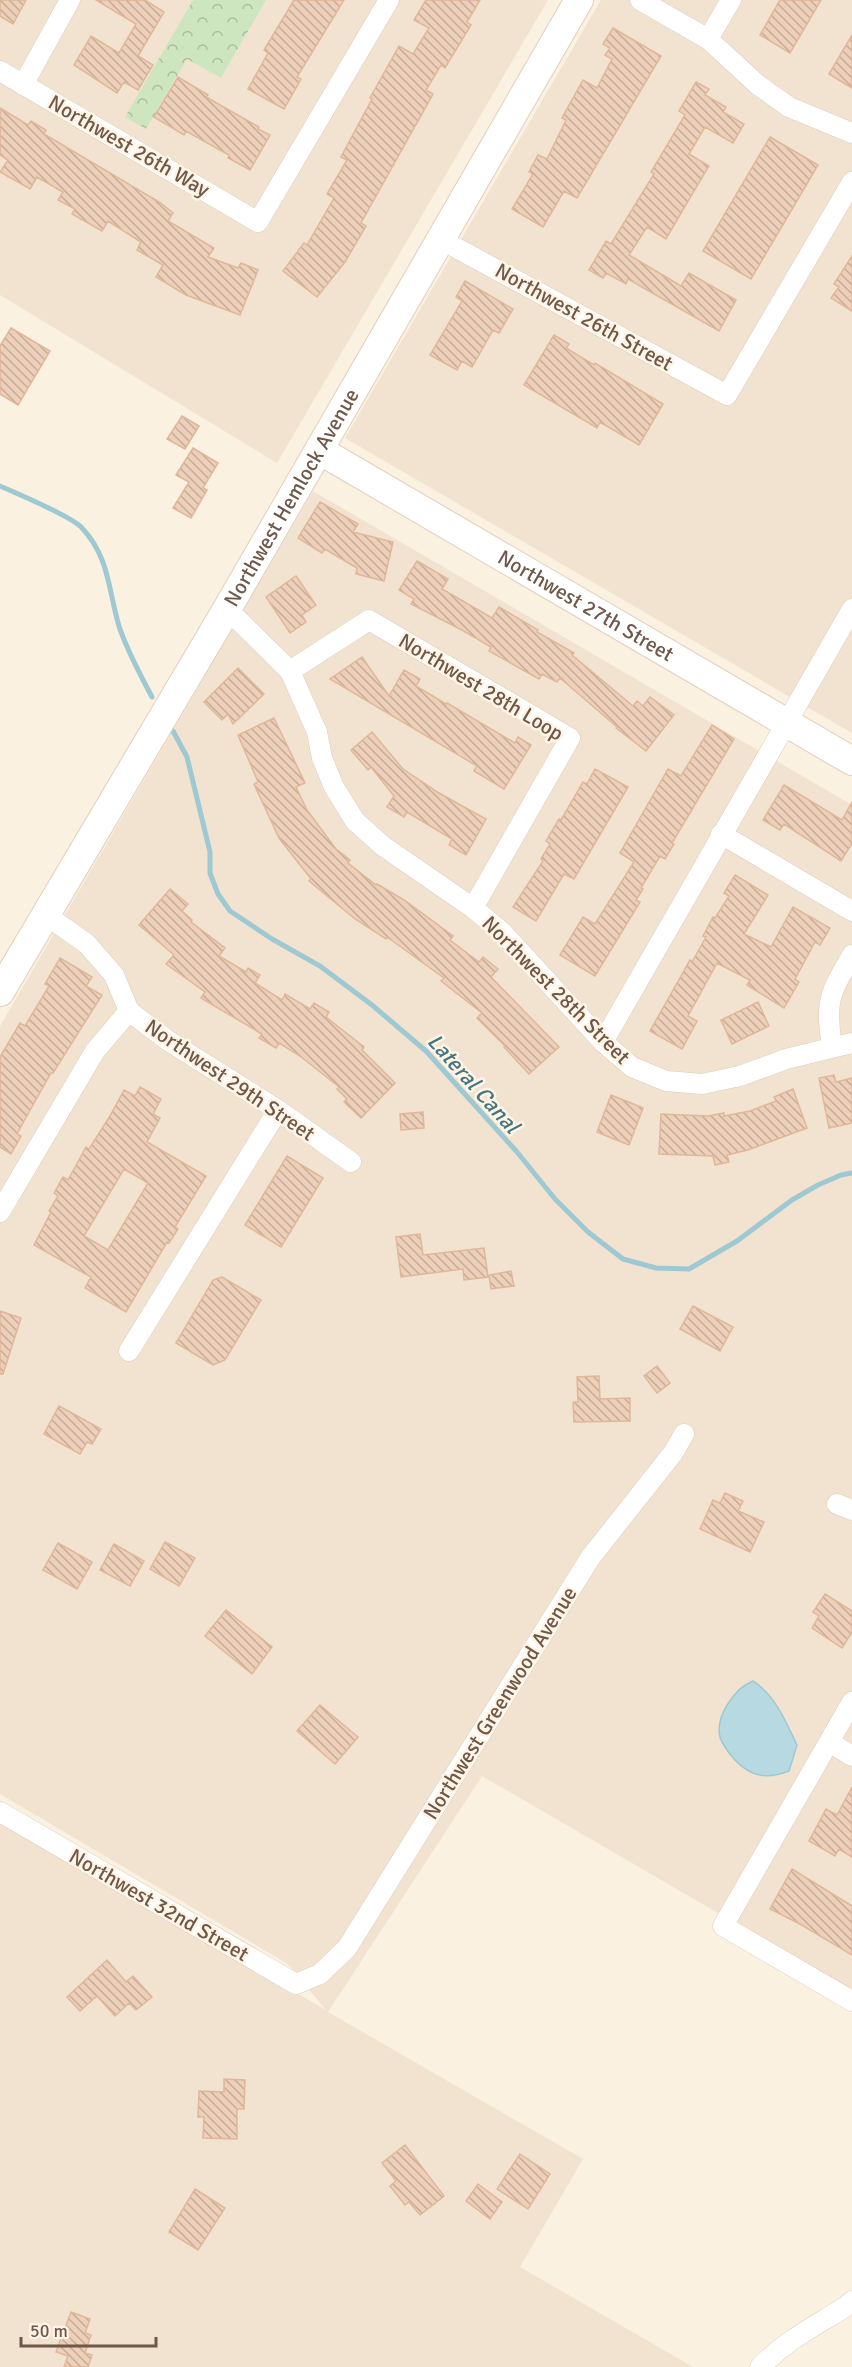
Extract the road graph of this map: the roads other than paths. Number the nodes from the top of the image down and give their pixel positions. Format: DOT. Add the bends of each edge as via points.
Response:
graph roads {
  1 [pos="70,0"];
  2 [pos="389,0"];
  3 [pos="579,0"];
  4 [pos="640,0"];
  5 [pos="731,0"];
  6 [pos="708,39"];
  7 [pos="0,71"];
  8 [pos="23,85"];
  9 [pos="852,133"];
  10 [pos="852,182"];
  11 [pos="440,239"];
  12 [pos="320,450"];
  13 [pos="227,609"];
  14 [pos="852,609"];
  15 [pos="290,671"];
  16 [pos="786,723"];
  17 [pos="852,761"];
  18 [pos="721,834"];
  19 [pos="473,908"];
  20 [pos="852,911"];
  21 [pos="45,914"];
  22 [pos="852,955"];
  23 [pos="0,992"];
  24 [pos="129,1011"];
  25 [pos="603,1042"];
  26 [pos="852,1043"];
  27 [pos="832,1047"];
  28 [pos="278,1110"];
  29 [pos="351,1162"];
  30 [pos="0,1212"];
  31 [pos="129,1351"];
  32 [pos="684,1434"];
  33 [pos="852,1702"];
  34 [pos="829,1742"];
  35 [pos="852,1756"];
  36 [pos="0,1812"];
  37 [pos="320,1974"];
  38 [pos="852,2001"];
  39 [pos="852,2301"];
  40 [pos="760,2367"];
  1 -- 8 [label="street"];
  2 -- 8 [label="street, Northwest 26th Way" via="258,222"];
  3 -- 11 [label="street, Northwest Hemlock Avenue"];
  4 -- 6 [label="street"];
  5 -- 6 [label="street"];
  6 -- 9 [label="street" via="758,85 789,107"];
  7 -- 8 [label="street, Northwest 26th Way"];
  10 -- 11 [label="street, Northwest 26th Street" via="727,395"];
  11 -- 12 [label="street, Northwest Hemlock Avenue"];
  12 -- 13 [label="street, Northwest Hemlock Avenue"];
  12 -- 16 [label="street, Northwest 27th Street"];
  13 -- 15 [label="street, Northwest 28th Street"];
  13 -- 21 [label="street, Northwest Hemlock Avenue"];
  14 -- 16 [label="street"];
  15 -- 19 [label="street, Northwest 28th Street" via="317,732 334,787 355,821 383,846"];
  15 -- 19 [label="street, Northwest 28th Loop" via="369,621 570,738"];
  16 -- 17 [label="street, Northwest 27th Street"];
  16 -- 18 [label="street"];
  18 -- 20 [label="street"];
  18 -- 25 [label="street"];
  19 -- 25 [label="street, Northwest 28th Street" via="502,932"];
  21 -- 23 [label="street, Northwest Hemlock Avenue"];
  21 -- 24 [label="street, Northwest 29th Street" via="87,944 114,975"];
  22 -- 27 [label="street" via="832,989 827,1015"];
  24 -- 28 [label="street, Northwest 29th Street" via="167,1040"];
  24 -- 30 [label="street" via="95,1051"];
  25 -- 27 [label="street, Northwest 28th Street" via="632,1067 666,1081 702,1084"];
  26 -- 27 [label="street, Northwest 28th Street"];
  28 -- 29 [label="street, Northwest 29th Street"];
  28 -- 31 [label="street"];
  32 -- 37 [label="street, Northwest Greenwood Avenue" via="590,1558 347,1948"];
  33 -- 34 [label="street"];
  34 -- 35 [label="street"];
  34 -- 38 [label="street" via="723,1926"];
  36 -- 37 [label="street, Northwest 32nd Street" via="296,1984"];
  39 -- 40 [label="street" via="795,2337"];
}
